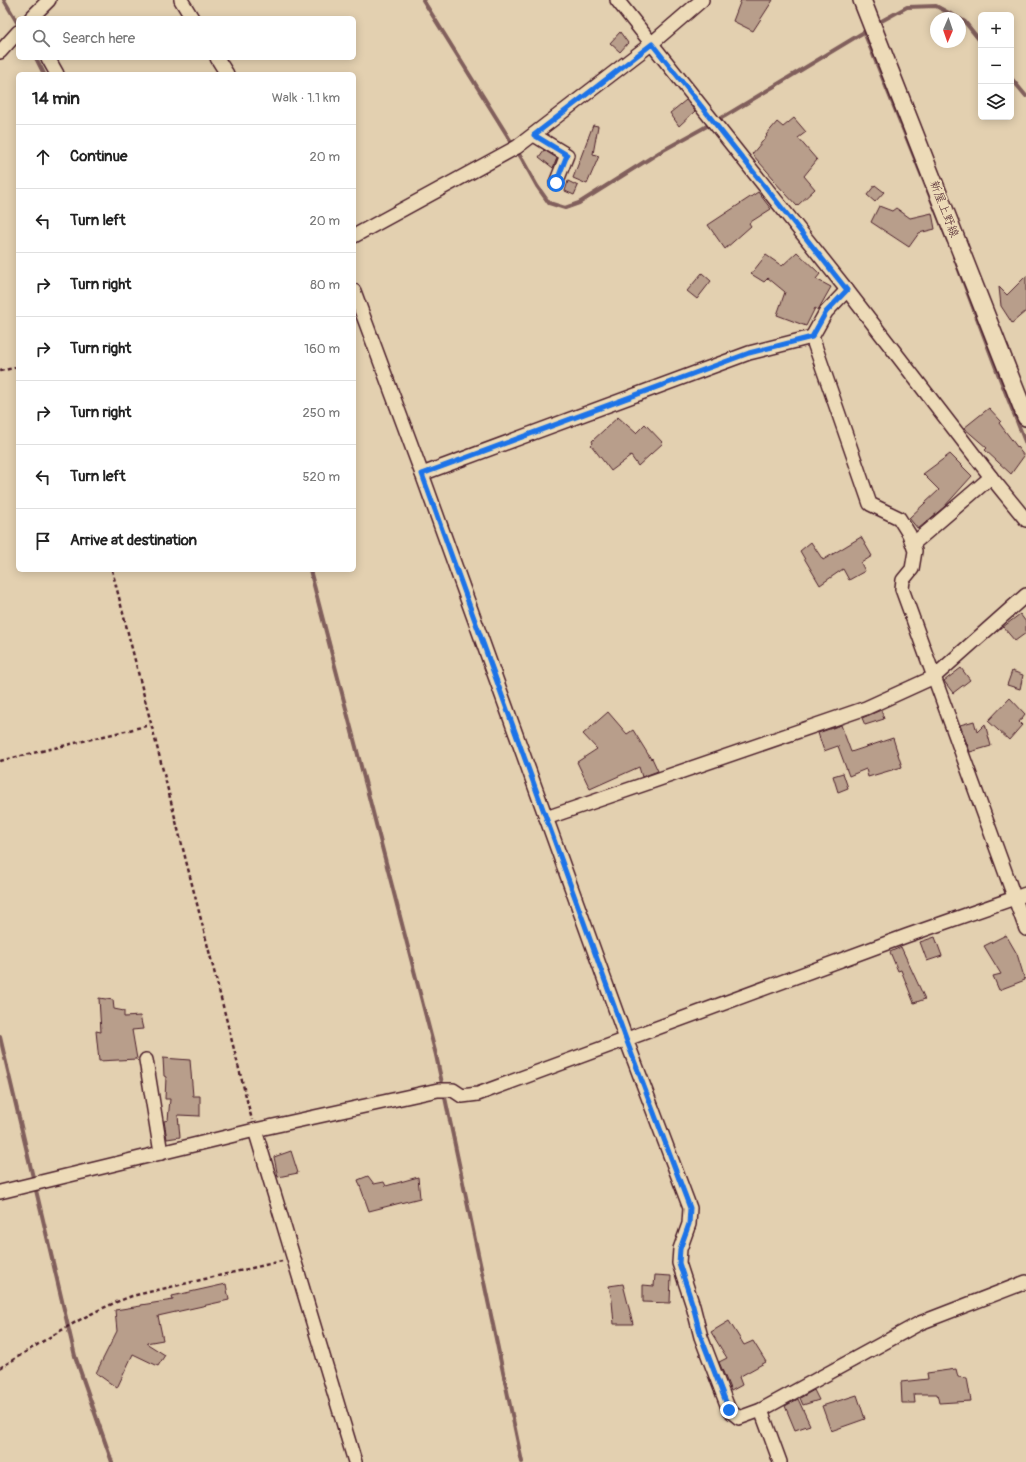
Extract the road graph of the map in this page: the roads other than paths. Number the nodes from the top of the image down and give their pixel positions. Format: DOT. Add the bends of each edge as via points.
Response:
graph roads {
  1 [pos="49,0"];
  2 [pos="181,0"];
  3 [pos="617,0"];
  4 [pos="702,0"];
  5 [pos="862,0"];
  6 [pos="32,16"];
  7 [pos="191,16"];
  8 [pos="16,34"];
  9 [pos="652,44"];
  10 [pos="0,52"];
  11 [pos="49,60"];
  12 [pos="218,60"];
  13 [pos="56,72"];
  14 [pos="227,72"];
  15 [pos="534,135"];
  16 [pos="556,183"];
  17 [pos="356,235"];
  18 [pos="847,290"];
  19 [pos="356,296"];
  20 [pos="812,337"];
  21 [pos="1026,418"];
  22 [pos="422,474"];
  23 [pos="991,477"];
  24 [pos="1026,520"];
  25 [pos="913,544"];
  26 [pos="1026,595"];
  27 [pos="934,677"];
  28 [pos="546,818"];
  29 [pos="1020,896"];
  30 [pos="1026,929"];
  31 [pos="626,1039"];
  32 [pos="146,1060"];
  33 [pos="255,1130"];
  34 [pos="161,1153"];
  35 [pos="0,1192"];
  36 [pos="1026,1282"];
  37 [pos="761,1410"];
  38 [pos="355,1462"];
  39 [pos="780,1462"];
  1 -- 6 [label="street"];
  2 -- 7 [label="street"];
  3 -- 9 [label="street"];
  4 -- 9 [label="street"];
  5 -- 21 [label="main road, 新屋上野線"];
  8 -- 10 [label="street"];
  9 -- 15 [label="street"];
  9 -- 18 [label="street"];
  11 -- 13 [label="street"];
  12 -- 14 [label="street"];
  15 -- 16 [label="street" via="567,155"];
  15 -- 17 [label="street" via="517,148"];
  18 -- 20 [label="street" via="826,312"];
  18 -- 23 [label="street"];
  19 -- 22 [label="street"];
  20 -- 22 [label="street" via="749,353"];
  20 -- 25 [label="street" via="870,504 899,518"];
  22 -- 28 [label="street"];
  23 -- 24 [label="street"];
  23 -- 25 [label="street"];
  25 -- 27 [label="street" via="915,552 912,569 902,580 902,590"];
  26 -- 27 [label="street"];
  27 -- 28 [label="street" via="866,708"];
  27 -- 29 [label="street"];
  28 -- 31 [label="street"];
  29 -- 30 [label="street"];
  29 -- 31 [label="street"];
  31 -- 33 [label="street" via="478,1094 462,1096 453,1090 438,1090"];
  31 -- 37 [label="street" via="690,1208 689,1224 680,1249 679,1263 701,1337 729,1410 739,1418"];
  32 -- 34 [label="street"];
  33 -- 34 [label="street"];
  33 -- 38 [label="street"];
  34 -- 35 [label="street"];
  36 -- 37 [label="street" via="920,1323"];
  37 -- 39 [label="street"];
}
